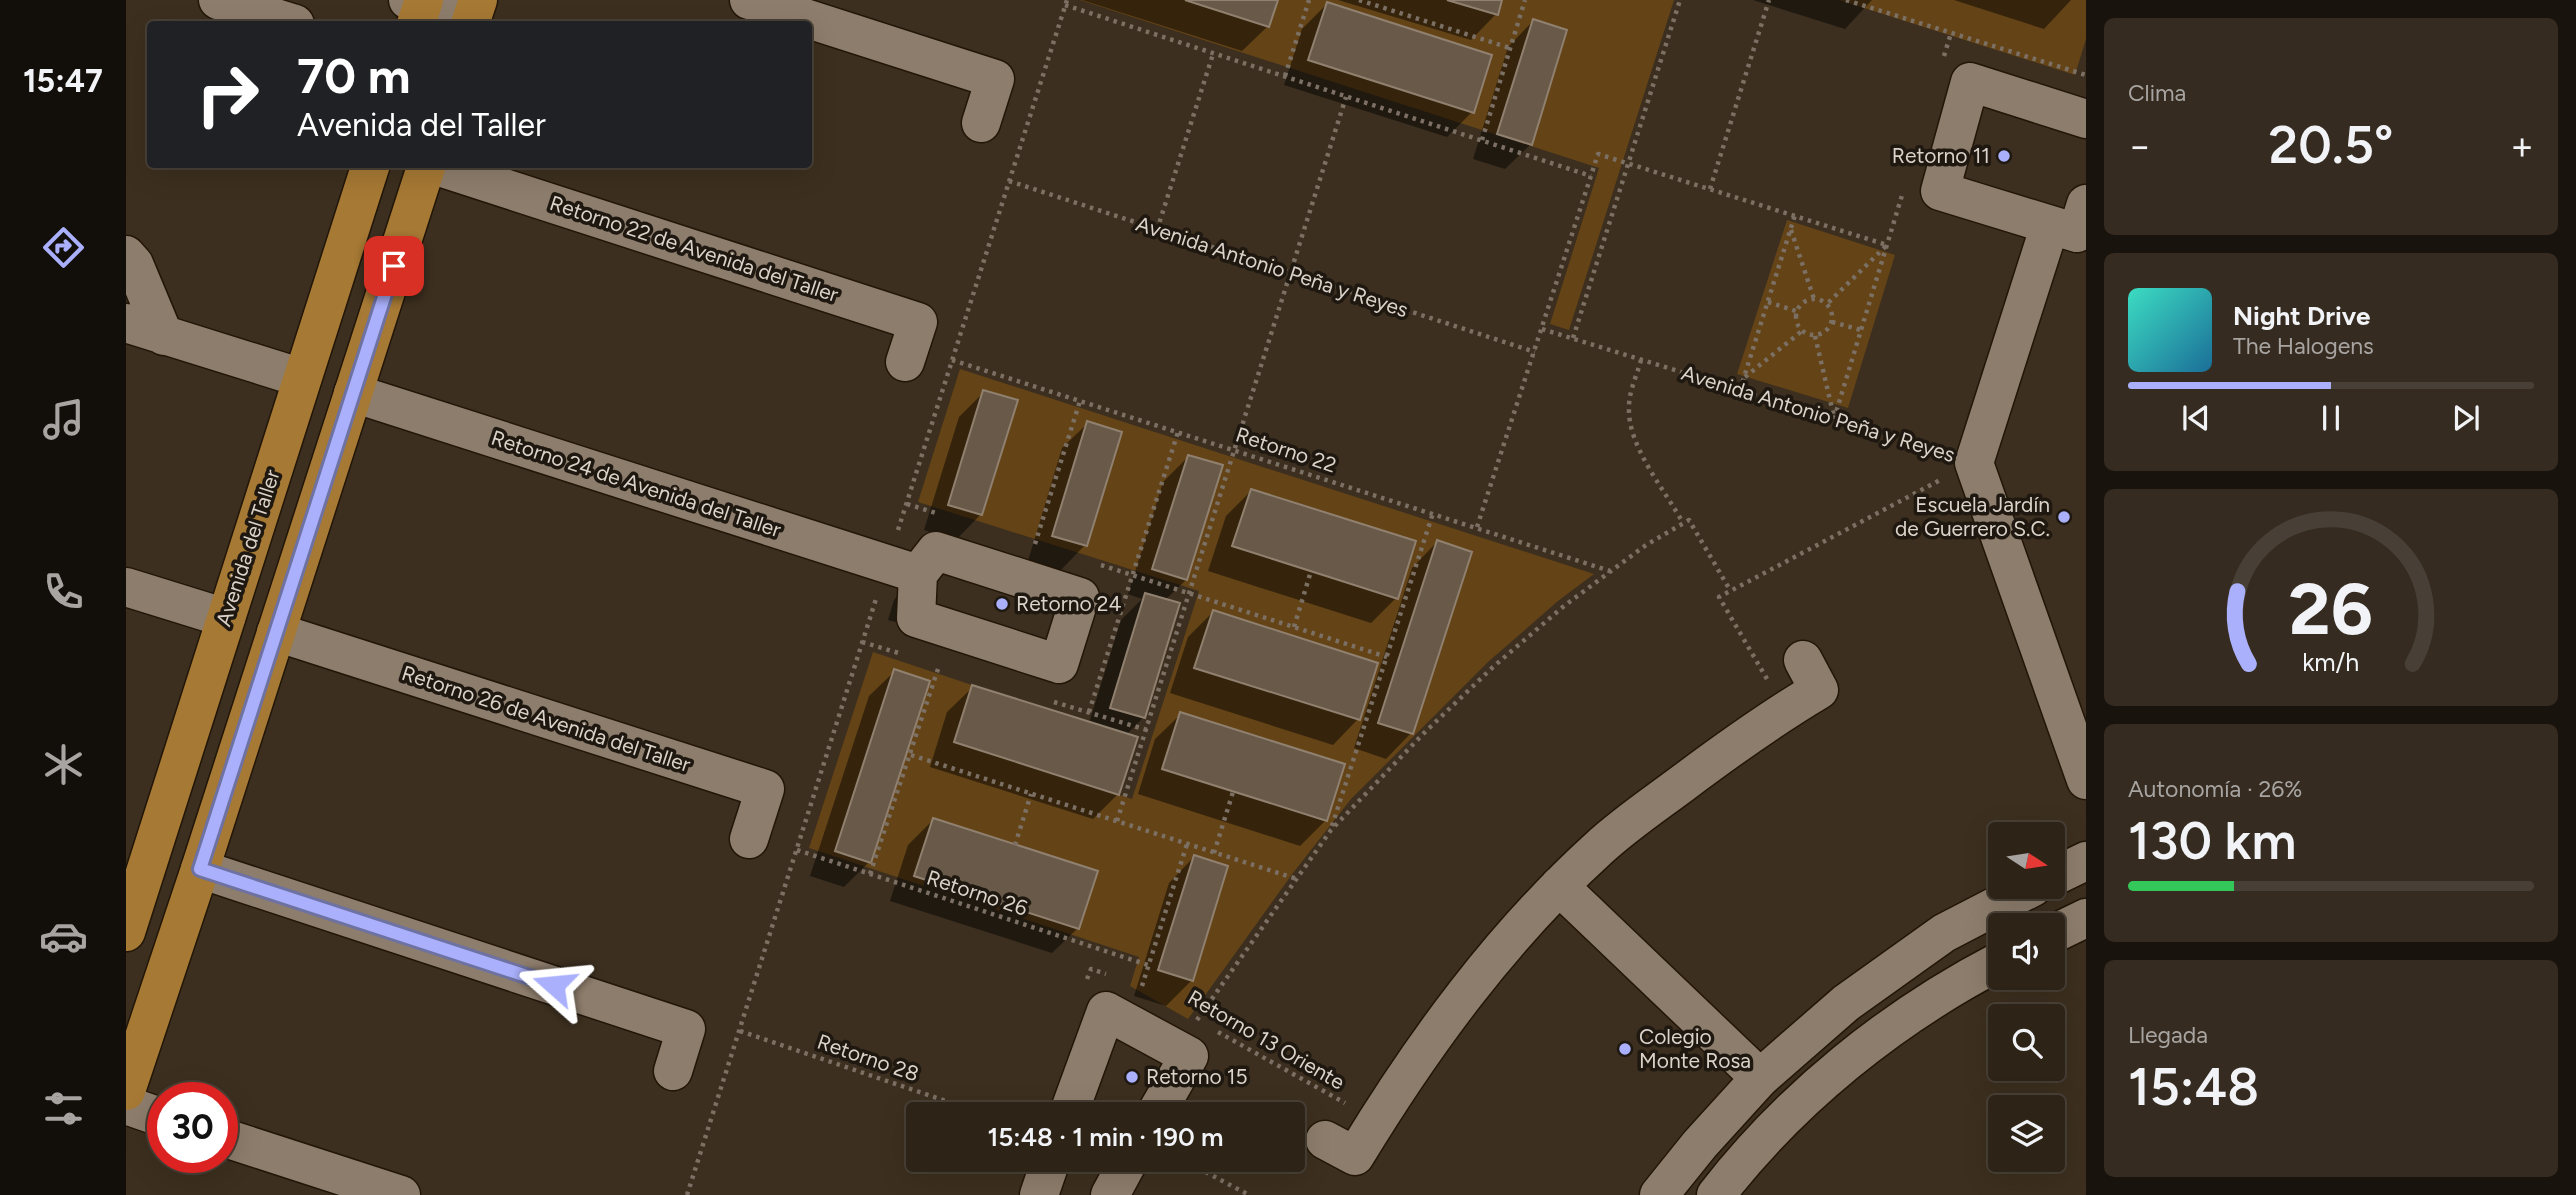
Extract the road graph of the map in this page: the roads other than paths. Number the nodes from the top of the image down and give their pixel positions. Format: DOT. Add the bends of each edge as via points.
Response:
graph roads {
  1 [pos="218,0"];
  2 [pos="749,0"];
  3 [pos="418,7"];
  4 [pos="473,15"];
  5 [pos="285,21"];
  6 [pos="2086,119"];
  7 [pos="981,123"];
  8 [pos="370,168"];
  9 [pos="427,168"];
  10 [pos="440,168"];
  11 [pos="2086,204"];
  12 [pos="2050,225"];
  13 [pos="126,255"];
  14 [pos="126,323"];
  15 [pos="164,336"];
  16 [pos="905,362"];
  17 [pos="302,378"];
  18 [pos="354,393"];
  19 [pos="918,574"];
  20 [pos="126,587"];
  21 [pos="226,618"];
  22 [pos="276,632"];
  23 [pos="1803,660"];
  24 [pos="2086,780"];
  25 [pos="749,839"];
  26 [pos="138,850"];
  27 [pos="2086,861"];
  28 [pos="200,869"];
  29 [pos="2065,871"];
  30 [pos="1559,886"];
  31 [pos="2008,900"];
  32 [pos="2086,918"];
  33 [pos="2065,928"];
  34 [pos="126,932"];
  35 [pos="1988,967"];
  36 [pos="673,1071"];
  37 [pos="1760,1078"];
  38 [pos="126,1091"];
  39 [pos="1073,1102"];
  40 [pos="1162,1102"];
  41 [pos="126,1105"];
  42 [pos="147,1112"];
  43 [pos="1325,1140"];
  44 [pos="238,1142"];
  45 [pos="1047,1172"];
  46 [pos="1122,1172"];
  47 [pos="401,1195"];
  48 [pos="1039,1195"];
  49 [pos="1110,1195"];
  50 [pos="1659,1195"];
  51 [pos="1716,1195"];
  1 -- 5 [label="street"];
  2 -- 7 [label="street" via="995,79"];
  3 -- 4 [label="street"];
  6 -- 12 [label="street" via="1970,82 1940,191"];
  8 -- 17 [label="main road, Avenida del Taller"];
  9 -- 18 [label="main road"];
  10 -- 16 [label="street, Retorno 22 de Avenida del Taller" via="918,322"];
  11 -- 12 [label="street" via="2077,233"];
  12 -- 24 [label="street" via="1974,463"];
  13 -- 15 [label="street"];
  14 -- 15 [label="street"];
  15 -- 17 [label="street"];
  17 -- 21 [label="main road, Avenida del Taller"];
  18 -- 19 [label="street, Retorno 24 de Avenida del Taller"];
  18 -- 22 [label="main road"];
  20 -- 21 [label="street"];
  21 -- 26 [label="main road, Avenida del Taller"];
  22 -- 25 [label="street, Retorno 26 de Avenida del Taller" via="765,789"];
  22 -- 28 [label="main road"];
  23 -- 30 [label="street" via="1819,690 1639,816"];
  26 -- 34 [label="main road, Avenida del Taller"];
  27 -- 29 [label="street"];
  28 -- 36 [label="street" via="686,1029"];
  28 -- 38 [label="main road"];
  30 -- 37 [label="street"];
  30 -- 43 [label="street" via="1434,1035 1355,1156"];
  31 -- 37 [label="street" via="1944,933 1846,1003"];
  32 -- 33 [label="street"];
  35 -- 51 [label="street" via="1887,1031 1791,1109"];
  37 -- 50 [label="street"];
  39 -- 40 [label="street" via="1106,1011 1189,1056"];
  41 -- 42 [label="street"];
  44 -- 47 [label="street"];
  45 -- 48 [label="street"];
  46 -- 49 [label="street"];
}
